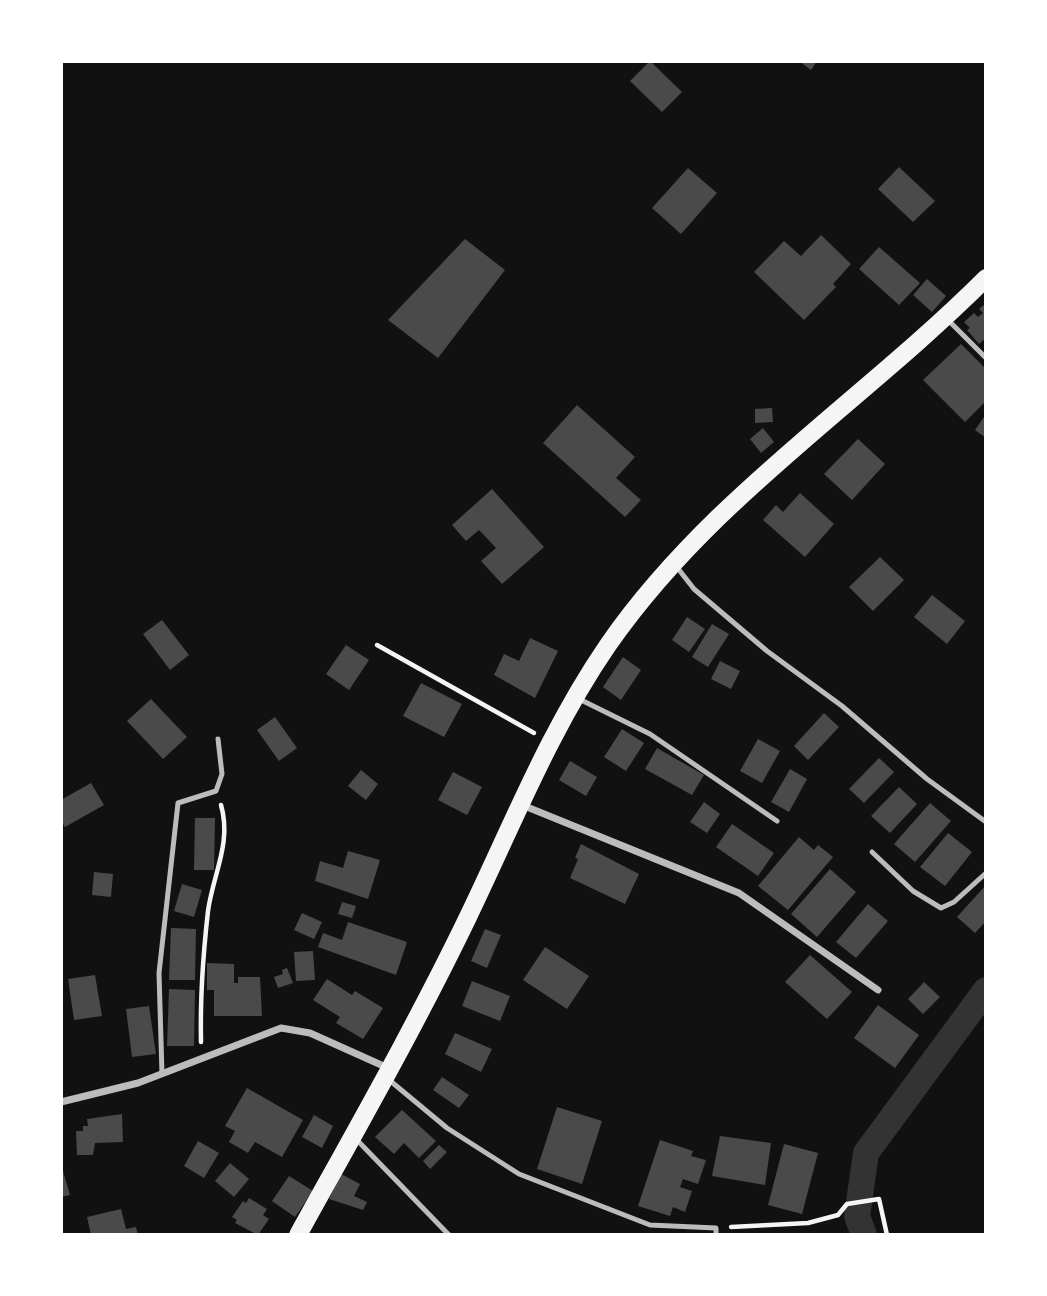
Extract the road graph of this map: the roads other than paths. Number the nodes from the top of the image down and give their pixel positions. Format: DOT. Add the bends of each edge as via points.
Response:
graph roads {
  1 [pos="986,278"];
  2 [pos="944,316"];
  3 [pos="986,358"];
  4 [pos="674,564"];
  5 [pos="577,698"];
  6 [pos="218,739"];
  7 [pos="521,804"];
  8 [pos="777,821"];
  9 [pos="986,822"];
  10 [pos="872,852"];
  11 [pos="986,873"];
  12 [pos="878,990"];
  13 [pos="387,1072"];
  14 [pos="162,1074"];
  15 [pos="61,1102"];
  16 [pos="353,1136"];
  17 [pos="716,1232"];
  18 [pos="299,1235"];
  19 [pos="449,1235"];
  1 -- 2 [label="main road"];
  2 -- 3 [label="lane"];
  2 -- 4 [label="main road" via="768,469"];
  4 -- 5 [label="main road" via="608,645"];
  4 -- 9 [label="lane" via="695,589 767,651"];
  5 -- 7 [label="main road"];
  5 -- 8 [label="lane" via="650,734"];
  6 -- 14 [label="lane" via="222,774 216,791 178,803 159,973"];
  7 -- 12 [label="street" via="739,893"];
  7 -- 13 [label="main road" via="467,920"];
  10 -- 11 [label="lane" via="913,891 941,908"];
  13 -- 14 [label="street" via="310,1033 281,1028"];
  13 -- 16 [label="main road"];
  13 -- 17 [label="lane" via="447,1128 519,1174 650,1225"];
  14 -- 15 [label="street"];
  16 -- 18 [label="main road"];
  16 -- 19 [label="lane"];
}
